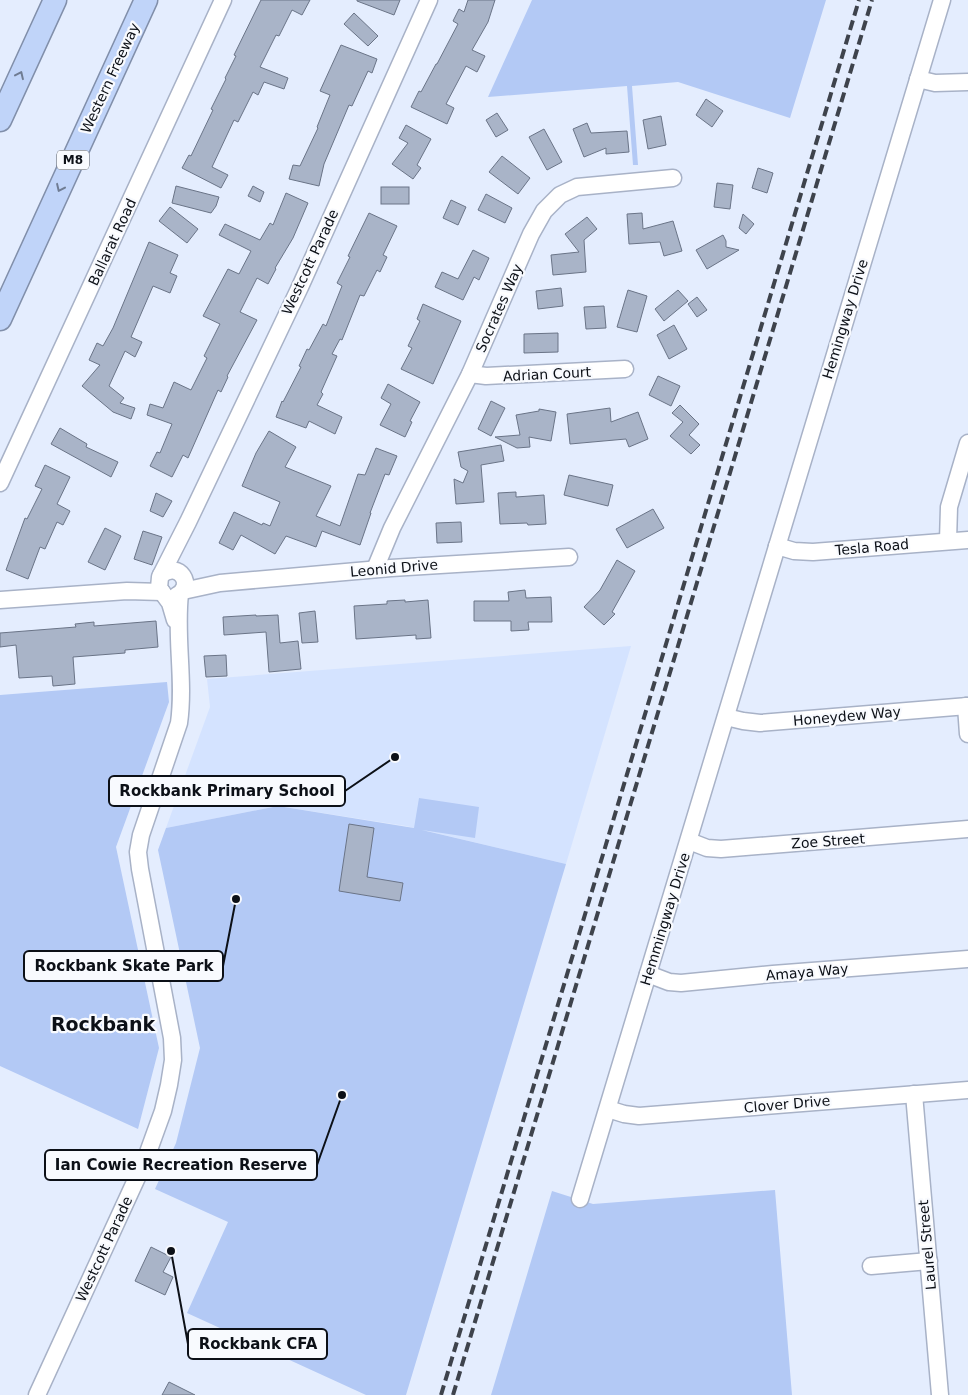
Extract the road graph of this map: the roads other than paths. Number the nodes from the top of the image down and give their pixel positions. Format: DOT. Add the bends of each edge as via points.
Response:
graph roads {
  1 [pos="55,0"];
  2 [pos="146,0"];
  3 [pos="224,0"];
  4 [pos="429,0"];
  5 [pos="942,0"];
  6 [pos="918,79"];
  7 [pos="968,82"];
  8 [pos="0,120"];
  9 [pos="672,178"];
  10 [pos="0,319"];
  11 [pos="625,369"];
  12 [pos="470,374"];
  13 [pos="968,443"];
  14 [pos="0,484"];
  15 [pos="188,522"];
  16 [pos="968,540"];
  17 [pos="948,542"];
  18 [pos="777,546"];
  19 [pos="569,557"];
  20 [pos="383,569"];
  21 [pos="181,573"];
  22 [pos="220,583"];
  23 [pos="168,587"];
  24 [pos="0,600"];
  25 [pos="750,638"];
  26 [pos="967,706"];
  27 [pos="726,717"];
  28 [pos="968,734"];
  29 [pos="968,829"];
  30 [pos="688,841"];
  31 [pos="968,960"];
  32 [pos="648,974"];
  33 [pos="968,1090"];
  34 [pos="914,1094"];
  35 [pos="608,1109"];
  36 [pos="580,1199"];
  37 [pos="929,1261"];
  38 [pos="871,1266"];
  39 [pos="37,1395"];
  40 [pos="940,1395"];
  8 -- 1 [label="highway, one-way"];
  2 -- 10 [label="highway, Western Freeway / M8, one-way"];
  3 -- 14 [label="street, Ballarat Road"];
  4 -- 15 [label="street, Westcott Parade" via="300,287"];
  5 -- 6 [label="street, Hemingway Drive"];
  6 -- 7 [label="street" via="935,83"];
  6 -- 18 [label="street, Hemingway Drive"];
  9 -- 12 [label="street, Socrates Way" via="577,187 560,195 544,210"];
  11 -- 12 [label="street, Adrian Court" via="486,376"];
  12 -- 20 [label="street, Socrates Way" via="392,528"];
  13 -- 17 [label="street" via="949,507"];
  15 -- 21 [label="street, Westcott Parade"];
  15 -- 23 [label="street, Westcott Parade" via="166,563"];
  16 -- 17 [label="street, Tesla Road"];
  17 -- 18 [label="street, Tesla Road" via="813,552"];
  18 -- 25 [label="street, Hemingway Drive"];
  19 -- 20 [label="street, Leonid Drive"];
  20 -- 22 [label="street, Leonid Drive"];
  21 -- 22 [label="street, Leonid Drive"];
  21 -- 23 [label="street, Leonid Drive" via="168,570"];
  22 -- 23 [label="street, Leonid Drive"];
  23 -- 24 [label="street, Leonid Drive"];
  23 -- 39 [label="street, Westcott Parade" via="178,631 182,704 179,723 138,852 169,1019 173,1060 163,1111 146,1158"];
  25 -- 27 [label="street, Hemmingway Drive"];
  26 -- 27 [label="street, Honeydew Way" via="760,723"];
  26 -- 28 [label="street"];
  27 -- 30 [label="street, Hemmingway Drive"];
  29 -- 30 [label="street, Zoe Street" via="721,849"];
  30 -- 32 [label="street, Hemmingway Drive"];
  31 -- 32 [label="street, Amaya Way" via="681,984"];
  32 -- 35 [label="street, Hemmingway Drive"];
  33 -- 34 [label="street, Clover Drive"];
  34 -- 35 [label="street, Clover Drive" via="639,1116"];
  34 -- 37 [label="street, Laurel Street"];
  35 -- 36 [label="street, Hemmingway Drive"];
  37 -- 38 [label="street"];
  37 -- 40 [label="street, Laurel Street"];
}
